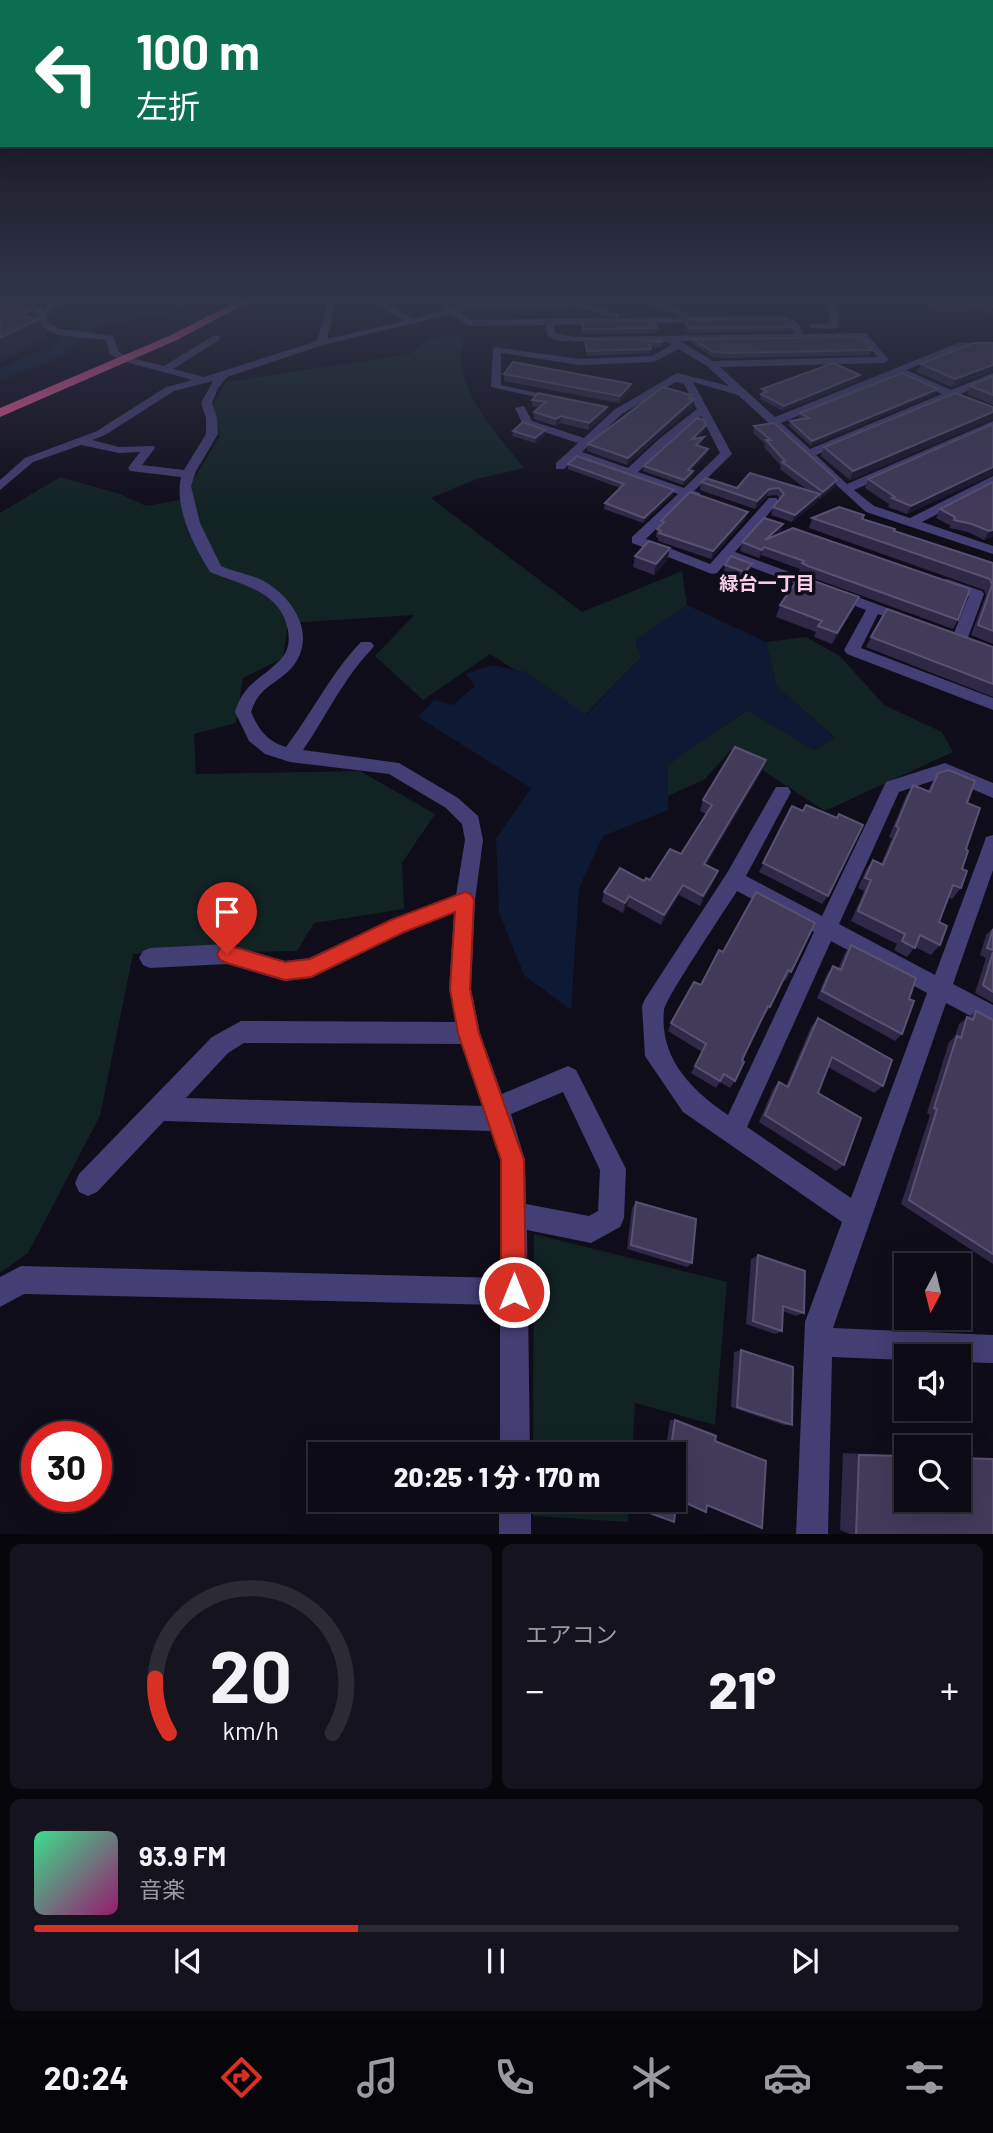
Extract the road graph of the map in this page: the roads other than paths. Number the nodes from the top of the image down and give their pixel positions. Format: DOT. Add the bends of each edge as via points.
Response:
graph roads {
  1 [pos="82,373"];
  2 [pos="87,373"];
  3 [pos="179,373"];
  4 [pos="230,373"];
  5 [pos="496,373"];
  6 [pos="720,373"];
  7 [pos="891,373"];
  8 [pos="903,373"];
  9 [pos="223,375"];
  10 [pos="993,376"];
  11 [pos="675,378"];
  12 [pos="202,379"];
  13 [pos="633,386"];
  14 [pos="656,390"];
  15 [pos="744,394"];
  16 [pos="952,394"];
  17 [pos="570,401"];
  18 [pos="0,405"];
  19 [pos="520,408"];
  20 [pos="702,410"];
  21 [pos="993,412"];
  22 [pos="0,413"];
  23 [pos="774,422"];
  24 [pos="993,424"];
  25 [pos="80,441"];
  26 [pos="586,442"];
  27 [pos="573,453"];
  28 [pos="808,454"];
  29 [pos="560,466"];
  30 [pos="630,473"];
  31 [pos="188,474"];
  32 [pos="993,480"];
  33 [pos="0,486"];
  34 [pos="845,489"];
  35 [pos="686,493"];
  36 [pos="710,501"];
  37 [pos="773,501"];
  38 [pos="911,523"];
  39 [pos="993,550"];
  40 [pos="726,553"];
  41 [pos="939,580"];
  42 [pos="874,608"];
  43 [pos="923,626"];
  44 [pos="959,640"];
  45 [pos="366,646"];
  46 [pos="993,704"];
  47 [pos="290,755"];
  48 [pos="993,791"];
  49 [pos="782,792"];
  50 [pos="993,843"];
  51 [pos="734,878"];
  52 [pos="465,900"];
  53 [pos="827,928"];
  54 [pos="150,958"];
  55 [pos="940,989"];
  56 [pos="993,1017"];
  57 [pos="469,1033"];
  58 [pos="158,1109"];
  59 [pos="498,1114"];
  60 [pos="732,1132"];
  61 [pos="88,1183"];
  62 [pos="513,1214"];
  63 [pos="857,1217"];
  64 [pos="514,1292"];
  65 [pos="0,1293"];
  66 [pos="818,1342"];
  67 [pos="993,1349"];
  68 [pos="515,1442"];
  69 [pos="515,1512"];
  70 [pos="515,1534"];
  71 [pos="812,1534"];
  1 -- 18 [label="highway"];
  2 -- 22 [label="highway"];
  3 -- 12 [label="street"];
  4 -- 9 [label="street"];
  5 -- 17 [label="street" via="496,387"];
  6 -- 15 [label="street"];
  7 -- 23 [label="street"];
  8 -- 16 [label="street"];
  9 -- 12 [label="street"];
  9 -- 31 [label="street" via="208,391 205,406 213,432"];
  10 -- 16 [label="street"];
  11 -- 14 [label="street"];
  11 -- 15 [label="street" via="687,376"];
  11 -- 20 [label="street" via="688,382"];
  12 -- 25 [label="street" via="170,389 101,433"];
  13 -- 14 [label="street"];
  14 -- 26 [label="street" via="615,409"];
  15 -- 23 [label="street"];
  16 -- 21 [label="street"];
  16 -- 28 [label="street"];
  19 -- 26 [label="street" via="527,424"];
  20 -- 30 [label="street"];
  20 -- 35 [label="street" via="726,454"];
  23 -- 28 [label="street"];
  24 -- 34 [label="street"];
  25 -- 31 [label="street" via="119,450 149,448 134,468"];
  25 -- 33 [label="street" via="29,460"];
  26 -- 27 [label="street"];
  27 -- 29 [label="street"];
  27 -- 30 [label="street"];
  28 -- 34 [label="street"];
  30 -- 35 [label="street"];
  31 -- 47 [label="street" via="185,487 191,519 215,569 257,583 276,596 297,626 299,643 290,659 250,692 243,712 264,748"];
  32 -- 38 [label="street"];
  34 -- 38 [label="street" via="870,509"];
  35 -- 36 [label="street"];
  35 -- 40 [label="street" via="636,540 712,570"];
  37 -- 40 [label="street"];
  38 -- 39 [label="street"];
  40 -- 42 [label="street"];
  41 -- 44 [label="street" via="977,594"];
  42 -- 43 [label="street"];
  42 -- 46 [label="street" via="852,650"];
  45 -- 47 [label="street" via="345,668"];
  47 -- 52 [label="street" via="393,768 452,803 471,821 474,840"];
  48 -- 53 [label="street" via="945,771 892,787"];
  49 -- 51 [label="street"];
  50 -- 55 [label="street"];
  51 -- 53 [label="street"];
  51 -- 60 [label="street" via="653,1006 656,1056 691,1104"];
  52 -- 54 [label="street" via="311,968 285,971 227,954"];
  52 -- 57 [label="street" via="460,989"];
  53 -- 55 [label="street"];
  53 -- 60 [label="street"];
  55 -- 56 [label="street"];
  55 -- 63 [label="street"];
  57 -- 58 [label="street" via="241,1032 220,1045"];
  57 -- 59 [label="street"];
  58 -- 59 [label="street"];
  58 -- 61 [label="street"];
  59 -- 62 [label="street" via="513,1160"];
  59 -- 62 [label="street" via="568,1079 613,1169 611,1218 591,1230"];
  60 -- 63 [label="street"];
  62 -- 64 [label="street"];
  63 -- 66 [label="street" via="818,1322"];
  64 -- 65 [label="street" via="21,1280"];
  64 -- 68 [label="street"];
  66 -- 67 [label="street"];
  66 -- 71 [label="street"];
  69 -- 70 [label="street"];
}
